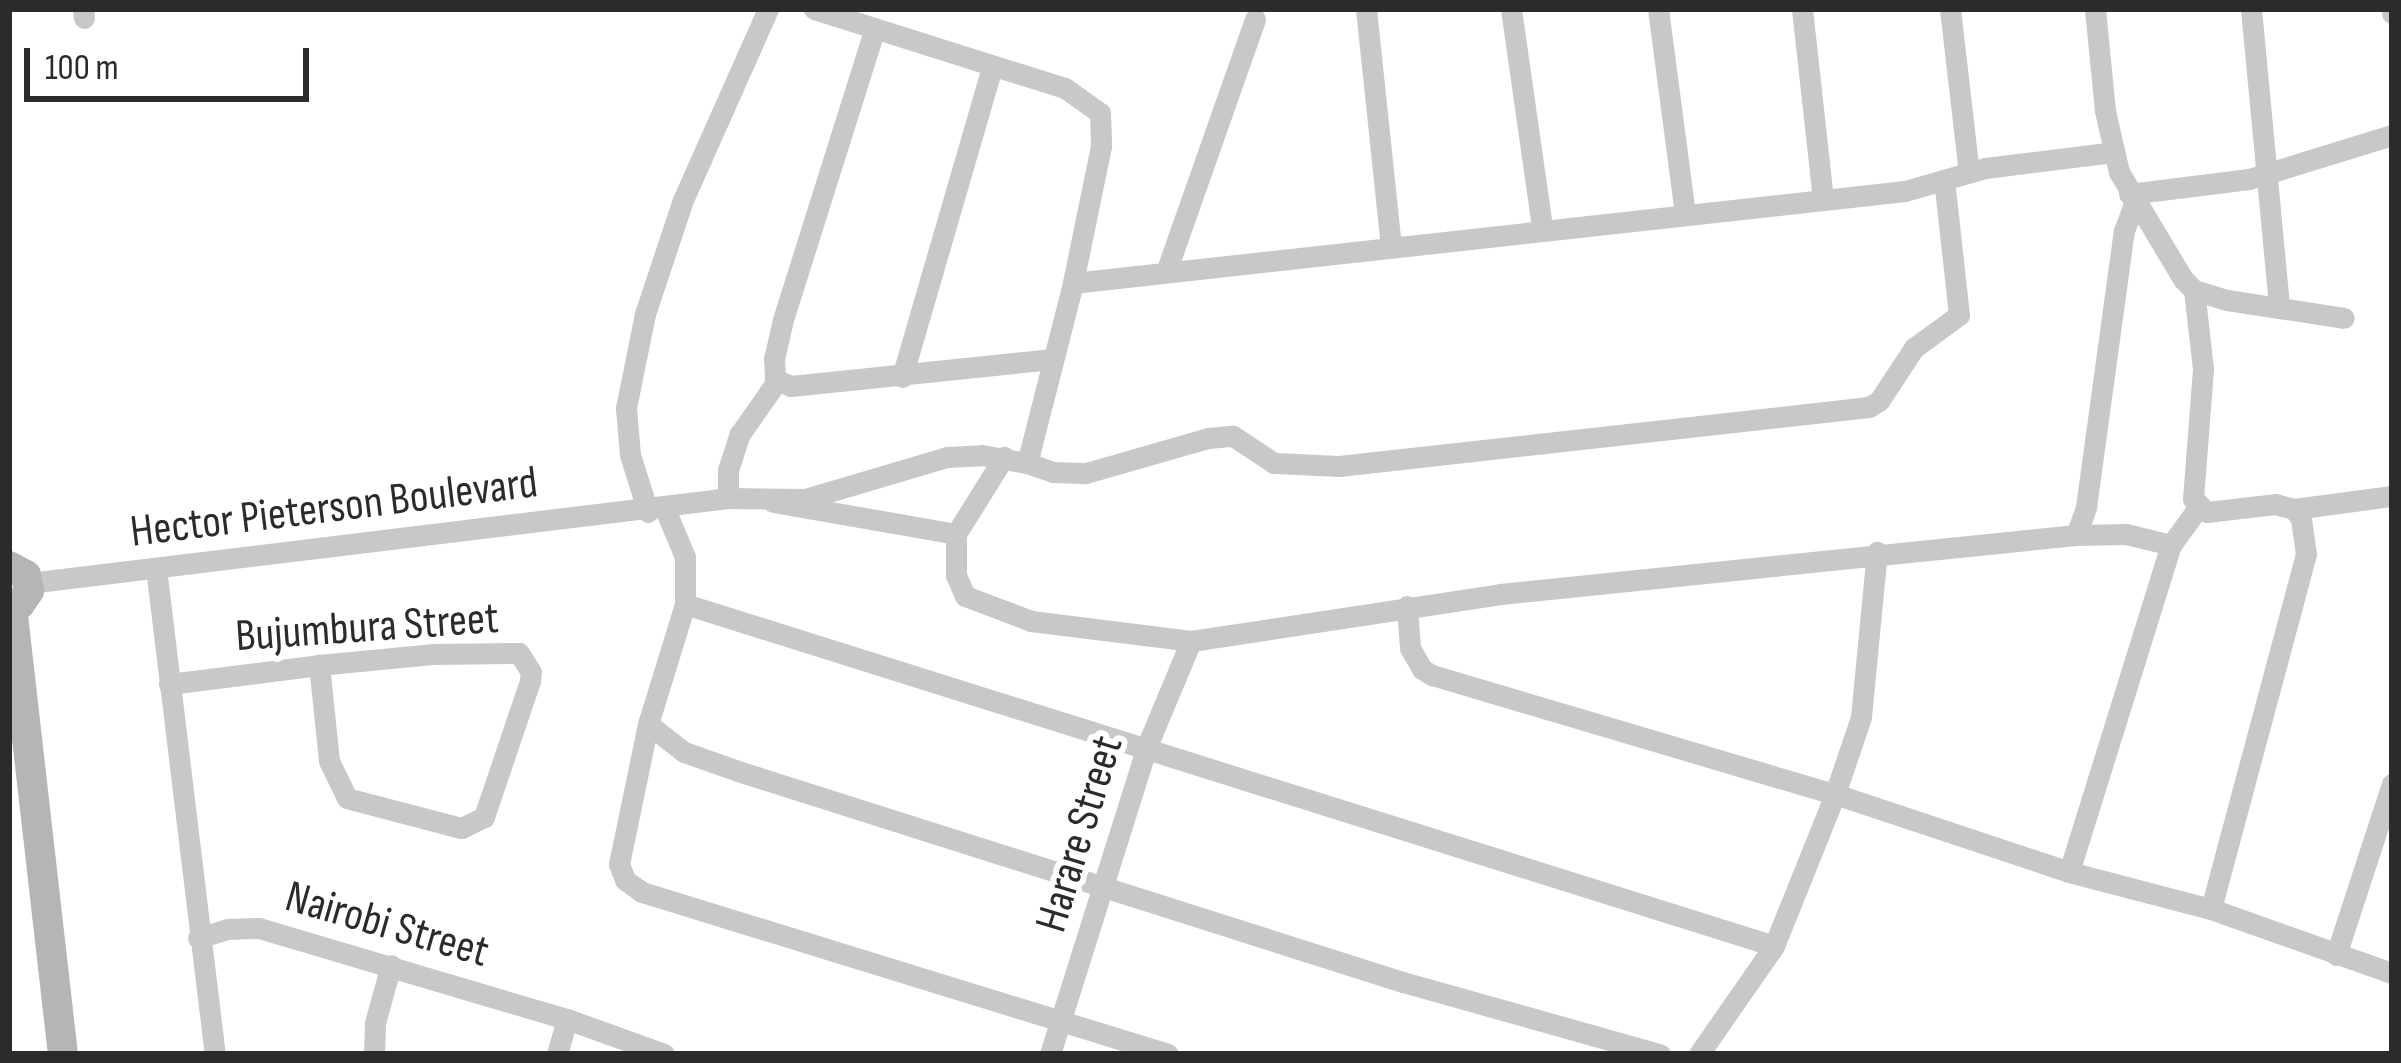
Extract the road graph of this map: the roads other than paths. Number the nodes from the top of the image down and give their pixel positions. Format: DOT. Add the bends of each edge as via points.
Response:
graph roads {
  1 [pos="768,9"];
  2 [pos="814,9"];
  3 [pos="1366,9"];
  4 [pos="1511,9"];
  5 [pos="1658,9"];
  6 [pos="1802,9"];
  7 [pos="1950,9"];
  8 [pos="2095,9"];
  9 [pos="2251,9"];
  10 [pos="1255,19"];
  11 [pos="874,31"];
  12 [pos="992,67"];
  13 [pos="2392,135"];
  14 [pos="2113,152"];
  15 [pos="1969,172"];
  16 [pos="2266,172"];
  17 [pos="1944,180"];
  18 [pos="1823,198"];
  19 [pos="2131,198"];
  20 [pos="1685,213"];
  21 [pos="1542,227"];
  22 [pos="1391,245"];
  23 [pos="1166,272"];
  24 [pos="1073,283"];
  25 [pos="2194,290"];
  26 [pos="2279,305"];
  27 [pos="2344,318"];
  28 [pos="1053,359"];
  29 [pos="902,376"];
  30 [pos="776,380"];
  31 [pos="1004,457"];
  32 [pos="1028,463"];
  33 [pos="2392,496"];
  34 [pos="728,498"];
  35 [pos="773,502"];
  36 [pos="2198,508"];
  37 [pos="2294,509"];
  38 [pos="656,510"];
  39 [pos="956,535"];
  40 [pos="2076,535"];
  41 [pos="2170,545"];
  42 [pos="1877,552"];
  43 [pos="156,568"];
  44 [pos="15,591"];
  45 [pos="685,604"];
  46 [pos="1406,606"];
  47 [pos="1191,641"];
  48 [pos="319,665"];
  49 [pos="169,684"];
  50 [pos="648,724"];
  51 [pos="1148,746"];
  52 [pos="18,759"];
  53 [pos="2392,784"];
  54 [pos="1835,794"];
  55 [pos="2069,872"];
  56 [pos="1104,888"];
  57 [pos="2211,909"];
  58 [pos="198,938"];
  59 [pos="1774,946"];
  60 [pos="2336,955"];
  61 [pos="391,965"];
  62 [pos="2392,973"];
  63 [pos="567,1018"];
  64 [pos="1063,1021"];
  65 [pos="62,1054"];
  66 [pos="215,1054"];
  67 [pos="374,1054"];
  68 [pos="556,1054"];
  69 [pos="664,1054"];
  70 [pos="1050,1054"];
  71 [pos="1168,1054"];
  72 [pos="1660,1054"];
  73 [pos="1699,1054"];
  1 -- 38 [label="street" via="683,200 646,314 626,408 630,455"];
  2 -- 11 [label="street"];
  3 -- 22 [label="street"];
  4 -- 21 [label="street"];
  5 -- 20 [label="street"];
  6 -- 18 [label="street"];
  7 -- 15 [label="street"];
  8 -- 14 [label="street"];
  9 -- 16 [label="street"];
  10 -- 23 [label="street"];
  11 -- 12 [label="street"];
  11 -- 30 [label="street" via="783,320"];
  12 -- 24 [label="street" via="1081,95 1102,119"];
  12 -- 29 [label="street"];
  13 -- 16 [label="street"];
  14 -- 15 [label="street"];
  14 -- 19 [label="street"];
  15 -- 17 [label="street"];
  16 -- 19 [label="street"];
  16 -- 26 [label="street"];
  17 -- 18 [label="street"];
  17 -- 32 [label="street" via="1959,315 1914,348 1869,407 1339,466 1274,463 1233,436 1156,449 1086,473"];
  18 -- 20 [label="street"];
  19 -- 25 [label="street"];
  19 -- 40 [label="street"];
  20 -- 21 [label="street"];
  21 -- 22 [label="street"];
  22 -- 23 [label="street"];
  23 -- 24 [label="street"];
  24 -- 28 [label="street"];
  25 -- 26 [label="street"];
  25 -- 36 [label="street" via="2203,369 2192,485"];
  26 -- 27 [label="street"];
  28 -- 29 [label="street"];
  28 -- 32 [label="street"];
  29 -- 30 [label="street" via="791,386"];
  30 -- 34 [label="street" via="740,434"];
  31 -- 32 [label="street"];
  31 -- 35 [label="street" via="947,457 830,494"];
  31 -- 39 [label="street"];
  33 -- 37 [label="street"];
  34 -- 35 [label="street, Hector Pieterson Boulevard"];
  34 -- 38 [label="street, Hector Pieterson Boulevard"];
  35 -- 39 [label="street"];
  36 -- 37 [label="street"];
  36 -- 41 [label="street"];
  37 -- 57 [label="street" via="2304,537 2303,575"];
  38 -- 43 [label="street, Hector Pieterson Boulevard"];
  38 -- 45 [label="street" via="685,556"];
  39 -- 47 [label="street" via="956,575 965,596 978,602 1031,621"];
  40 -- 41 [label="street" via="2126,534"];
  40 -- 42 [label="street"];
  41 -- 55 [label="street"];
  42 -- 46 [label="street"];
  42 -- 54 [label="street" via="1861,717"];
  43 -- 44 [label="street, Hector Pieterson Boulevard"];
  43 -- 49 [label="street"];
  44 -- 52 [label="street"];
  45 -- 50 [label="street"];
  45 -- 51 [label="street"];
  46 -- 47 [label="street"];
  46 -- 54 [label="street" via="1410,648 1432,675"];
  47 -- 51 [label="street, Harare Street"];
  48 -- 48 [label="street, Bujumbura Street" via="339,790 359,803 461,828 484,817 525,703 531,672 519,653"];
  48 -- 49 [label="street, Bujumbura Street"];
  49 -- 58 [label="street"];
  50 -- 56 [label="street" via="696,757"];
  50 -- 64 [label="street" via="619,864 630,885"];
  51 -- 56 [label="street, Harare Street"];
  51 -- 59 [label="street"];
  52 -- 65 [label="street"];
  53 -- 60 [label="street"];
  54 -- 55 [label="street"];
  54 -- 59 [label="street"];
  55 -- 57 [label="street"];
  56 -- 64 [label="street, Harare Street"];
  56 -- 72 [label="street"];
  57 -- 60 [label="street"];
  58 -- 61 [label="street, Nairobi Street" via="259,928"];
  58 -- 66 [label="street"];
  59 -- 73 [label="street"];
  60 -- 62 [label="street"];
  61 -- 63 [label="street, Nairobi Street"];
  61 -- 67 [label="street"];
  63 -- 68 [label="street"];
  63 -- 69 [label="street, Nairobi Street"];
  64 -- 70 [label="street, Harare Street"];
  64 -- 71 [label="street"];
}
